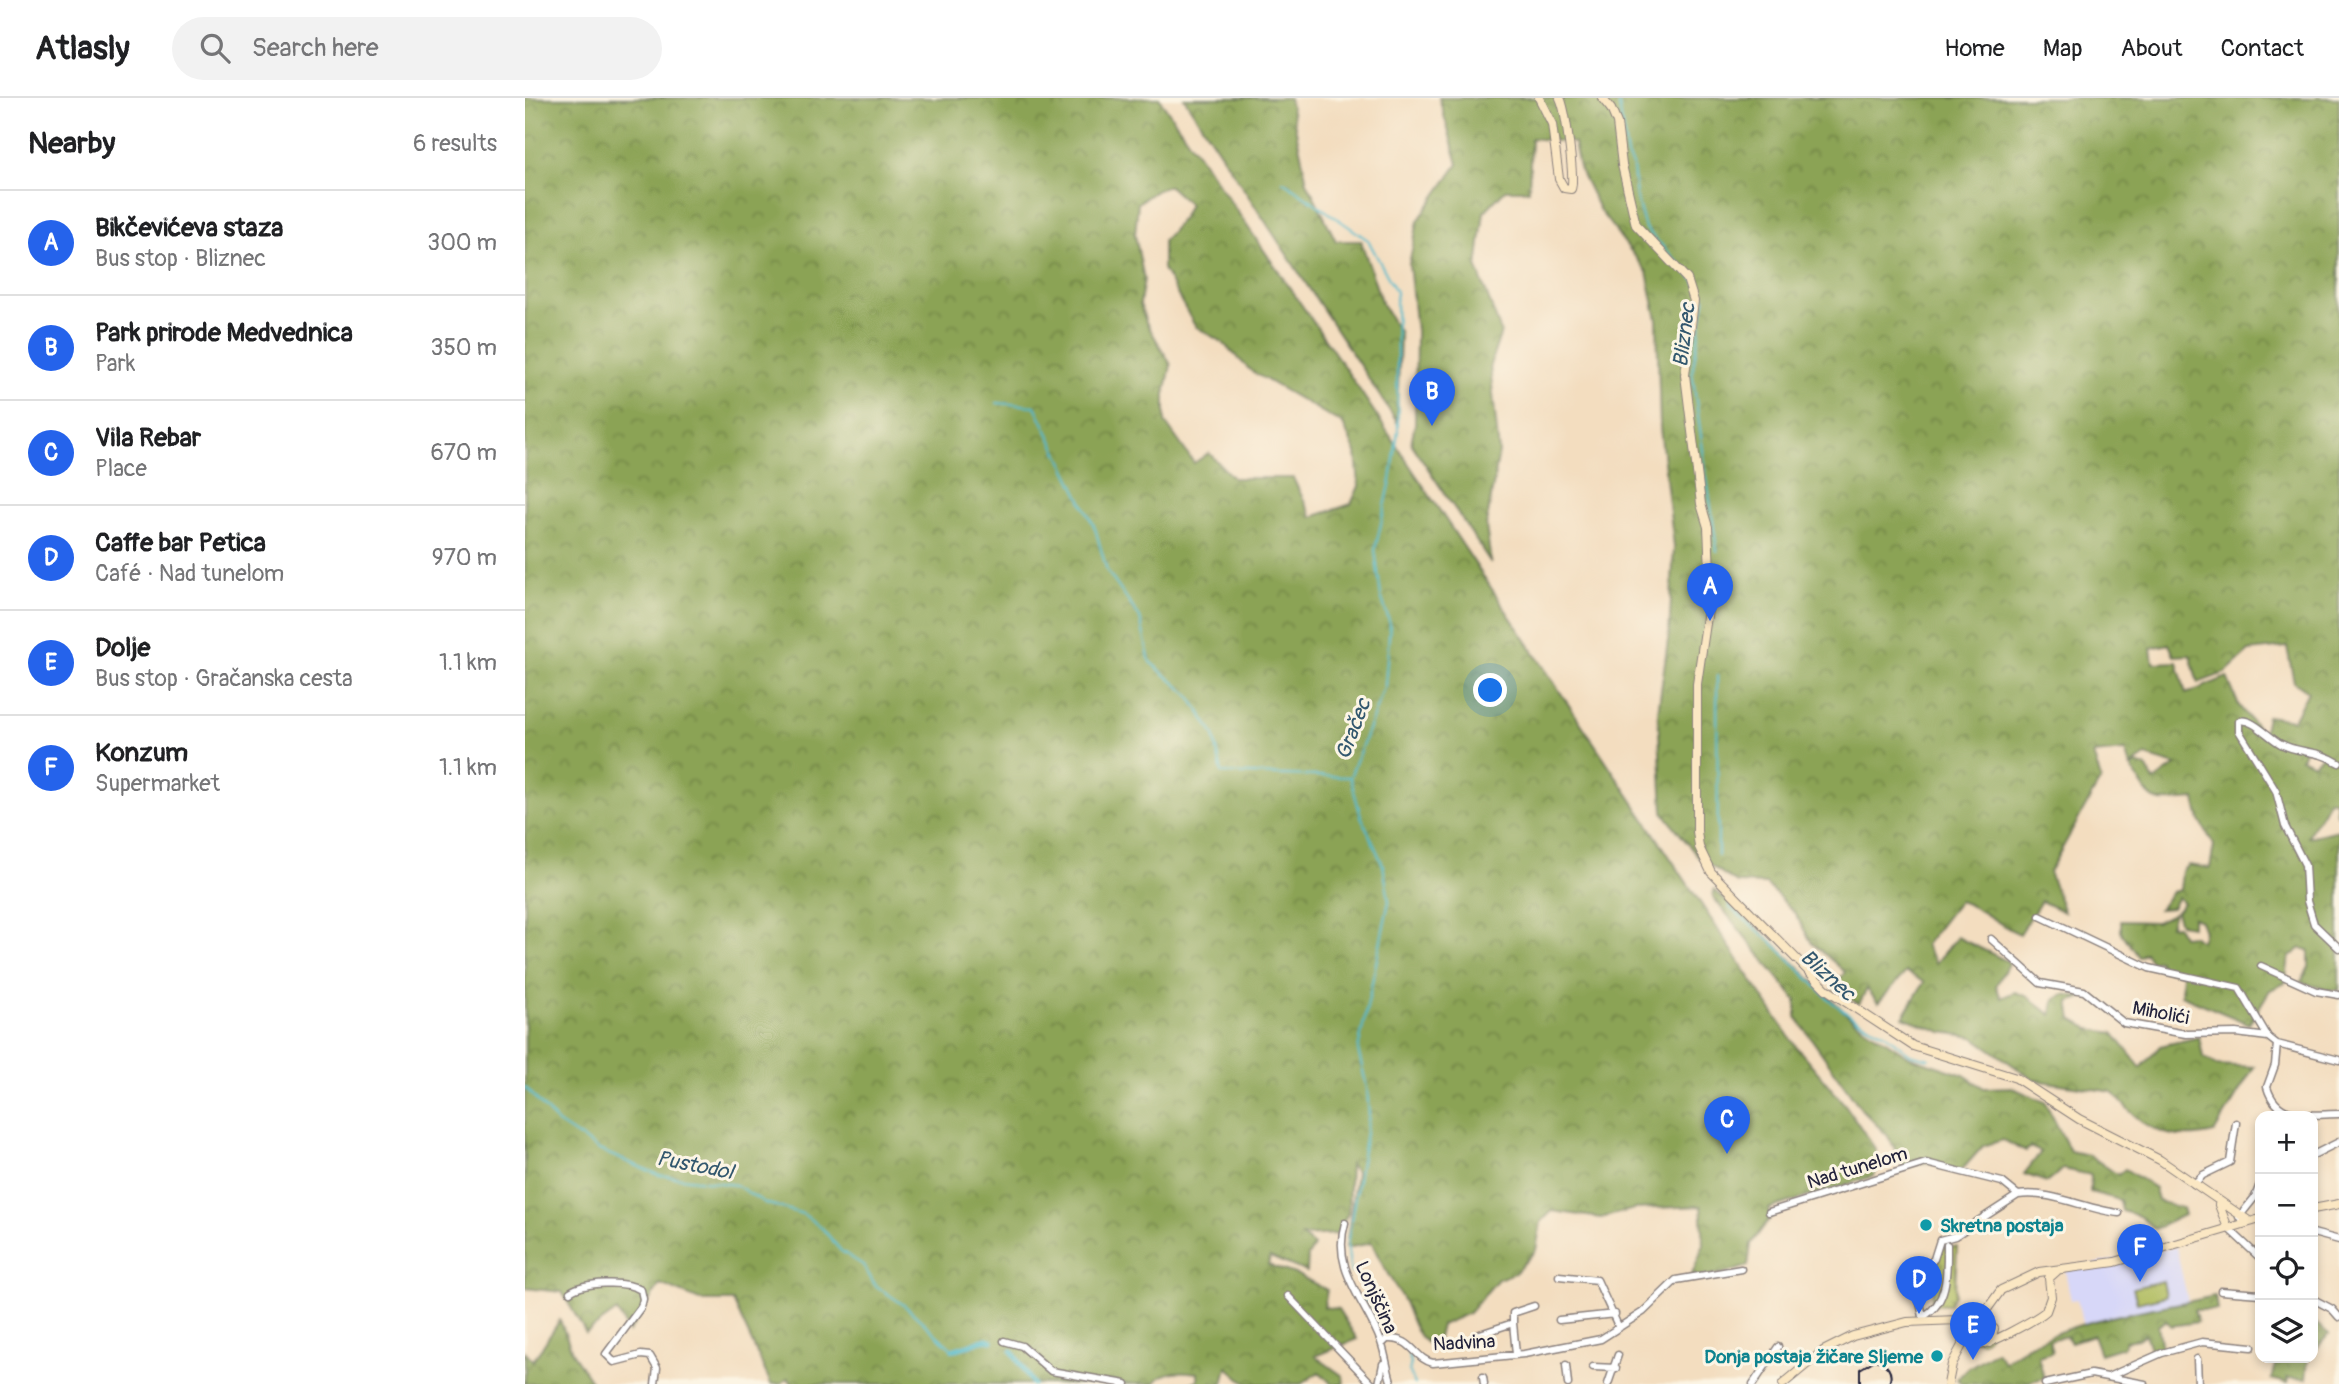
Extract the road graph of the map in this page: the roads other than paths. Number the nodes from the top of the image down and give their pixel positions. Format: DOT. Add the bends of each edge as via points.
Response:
graph roads {
  1 [pos="1539,98"];
  2 [pos="1560,98"];
  3 [pos="1602,98"];
  4 [pos="2339,763"];
  5 [pos="2040,916"];
  6 [pos="1991,940"];
  7 [pos="2339,947"];
  8 [pos="2260,966"];
  9 [pos="2339,995"];
  10 [pos="2268,1037"];
  11 [pos="2277,1044"];
  12 [pos="2339,1060"];
  13 [pos="2339,1114"];
  14 [pos="2236,1123"];
  15 [pos="2339,1142"];
  16 [pos="2318,1152"];
  17 [pos="2194,1184"];
  18 [pos="2018,1195"];
  19 [pos="2255,1197"];
  20 [pos="2216,1200"];
  21 [pos="2339,1204"];
  22 [pos="2318,1208"];
  23 [pos="1769,1212"];
  24 [pos="2119,1213"];
  25 [pos="2239,1217"];
  26 [pos="2255,1220"];
  27 [pos="2249,1222"];
  28 [pos="1345,1223"];
  29 [pos="2228,1228"];
  30 [pos="2318,1234"];
  31 [pos="2339,1240"];
  32 [pos="1947,1245"];
  33 [pos="2255,1253"];
  34 [pos="2060,1268"];
  35 [pos="1741,1269"];
  36 [pos="2039,1272"];
  37 [pos="1559,1276"];
  38 [pos="2049,1282"];
  39 [pos="2221,1291"];
  40 [pos="570,1292"];
  41 [pos="2255,1294"];
  42 [pos="1287,1296"];
  43 [pos="2315,1300"];
  44 [pos="1534,1306"];
  45 [pos="1615,1314"];
  46 [pos="2339,1317"];
  47 [pos="1924,1319"];
  48 [pos="1559,1320"];
  49 [pos="1953,1320"];
  50 [pos="1976,1320"];
  51 [pos="1513,1323"];
  52 [pos="1619,1328"];
  53 [pos="1967,1333"];
  54 [pos="1474,1336"];
  55 [pos="1004,1341"];
  56 [pos="1990,1343"];
  57 [pos="1382,1344"];
  58 [pos="1977,1345"];
  59 [pos="2252,1346"];
  60 [pos="1778,1347"];
  61 [pos="1516,1354"];
  62 [pos="1960,1354"];
  63 [pos="1384,1355"];
  64 [pos="1618,1355"];
  65 [pos="2197,1359"];
  66 [pos="1566,1365"];
  67 [pos="1593,1367"];
  68 [pos="1616,1368"];
  69 [pos="2110,1377"];
  70 [pos="655,1384"];
  71 [pos="1126,1384"];
  72 [pos="1372,1384"];
  73 [pos="1379,1384"];
  74 [pos="1392,1384"];
  75 [pos="1568,1384"];
  76 [pos="1608,1384"];
  77 [pos="1753,1384"];
  78 [pos="1783,1384"];
  79 [pos="1948,1384"];
  80 [pos="2045,1384"];
  81 [pos="2145,1384"];
  82 [pos="2197,1384"];
  1 -- 2 [label="main road" via="1556,140 1559,179 1571,189 1567,114"];
  3 -- 17 [label="main road" via="1617,123 1636,225 1686,279 1695,301 1685,375 1708,527 1710,571 1697,684 1697,831 1711,872 1812,979 1904,1041 1926,1052 2016,1078"];
  4 -- 7 [label="street" via="2323,752 2285,746 2248,721 2239,721 2239,731 2276,790 2285,826 2305,865 2314,924"];
  5 -- 10 [label="street, Miholići" via="2149,968 2239,988"];
  6 -- 10 [label="street, Miholići" via="2041,983 2084,991 2124,1023 2186,1034"];
  8 -- 9 [label="street" via="2316,991"];
  10 -- 11 [label="street, Miholići"];
  11 -- 12 [label="street, Miholići"];
  11 -- 13 [label="street" via="2267,1087 2274,1104 2294,1115"];
  14 -- 17 [label="street" via="2230,1163"];
  15 -- 16 [label="street"];
  17 -- 20 [label="main road"];
  18 -- 23 [label="street, Nad tunelom" via="2006,1183 1926,1163"];
  18 -- 24 [label="street"];
  18 -- 47 [label="street" via="1955,1236 1940,1240 1934,1259 1915,1280"];
  19 -- 25 [label="street"];
  20 -- 25 [label="main road"];
  20 -- 29 [label="main road"];
  21 -- 22 [label="main road"];
  25 -- 27 [label="main road"];
  26 -- 27 [label="main road"];
  27 -- 29 [label="main road"];
  28 -- 57 [label="street, Lonjščina" via="1340,1244 1346,1277"];
  29 -- 33 [label="street"];
  29 -- 34 [label="main road" via="2115,1262"];
  30 -- 31 [label="street"];
  32 -- 47 [label="street" via="1942,1296"];
  34 -- 36 [label="main road"];
  34 -- 38 [label="main road"];
  35 -- 52 [label="street, Nadvina" via="1676,1280"];
  36 -- 38 [label="main road" via="2045,1273"];
  36 -- 50 [label="main road" via="2001,1290"];
  37 -- 45 [label="street" via="1595,1278"];
  38 -- 56 [label="main road" via="2051,1297 2046,1311"];
  39 -- 41 [label="street"];
  40 -- 70 [label="street" via="605,1285 641,1290 641,1307 605,1354 614,1362 650,1356 657,1368"];
  42 -- 72 [label="street"];
  43 -- 46 [label="street"];
  44 -- 51 [label="street, Nadvina" via="1513,1313"];
  45 -- 48 [label="street"];
  45 -- 52 [label="street"];
  47 -- 49 [label="main road"];
  47 -- 78 [label="main road" via="1840,1341"];
  49 -- 50 [label="main road"];
  49 -- 53 [label="main road" via="1965,1326"];
  50 -- 53 [label="main road"];
  50 -- 56 [label="main road" via="1988,1321 1993,1327"];
  51 -- 54 [label="street, Nadvina"];
  51 -- 61 [label="street, Nadvina"];
  52 -- 61 [label="street, Nadvina" via="1594,1341"];
  53 -- 58 [label="main road"];
  53 -- 62 [label="main road"];
  55 -- 71 [label="street" via="1022,1346 1051,1371"];
  56 -- 58 [label="main road"];
  57 -- 61 [label="street, Nadvina" via="1387,1339 1401,1341 1433,1363"];
  57 -- 63 [label="street, Lonjščina"];
  58 -- 62 [label="main road"];
  59 -- 69 [label="street" via="2202,1342 2162,1353"];
  60 -- 77 [label="street"];
  62 -- 79 [label="main road" via="1952,1364"];
  63 -- 73 [label="street"];
  63 -- 74 [label="street, Lonjščina"];
  64 -- 68 [label="street"];
  65 -- 82 [label="street"];
  66 -- 75 [label="street"];
  67 -- 68 [label="street"];
  68 -- 76 [label="street"];
  69 -- 80 [label="street" via="2084,1375"];
  69 -- 81 [label="street"];
}
